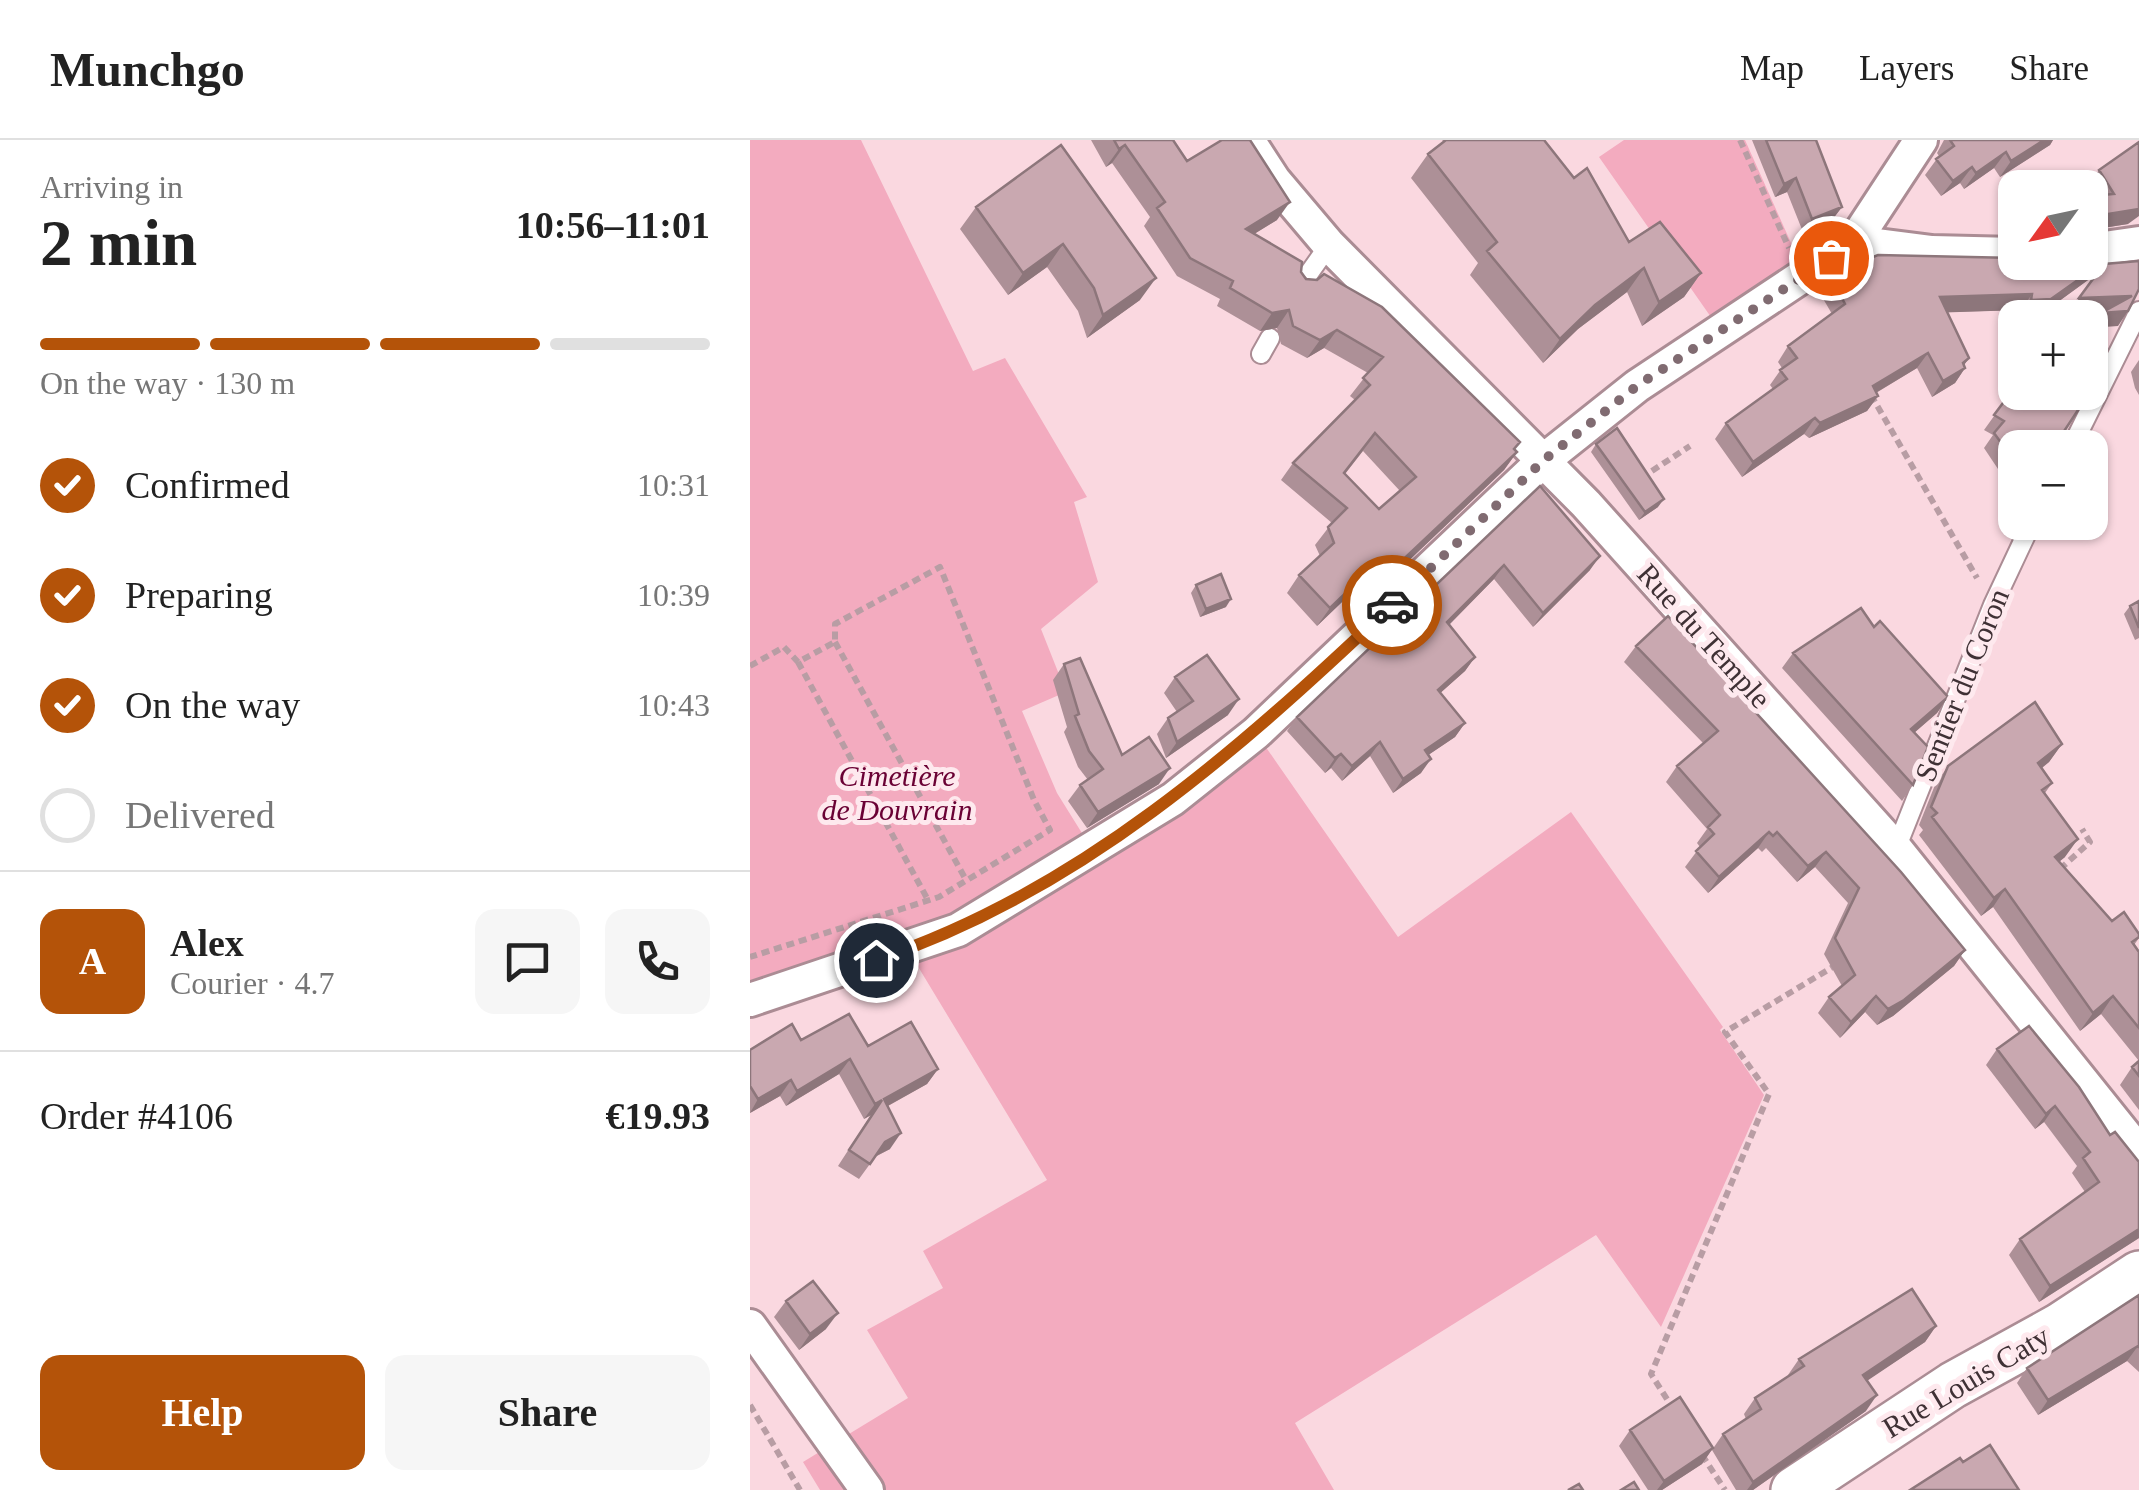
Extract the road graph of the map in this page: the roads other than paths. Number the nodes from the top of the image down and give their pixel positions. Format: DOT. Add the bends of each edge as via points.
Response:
graph roads {
  1 [pos="1248,140"];
  2 [pos="1921,140"];
  3 [pos="1854,242"];
  4 [pos="2139,243"];
  5 [pos="1329,245"];
  6 [pos="2108,247"];
  7 [pos="1998,254"];
  8 [pos="1300,286"];
  9 [pos="2139,311"];
  10 [pos="2080,430"];
  11 [pos="1544,460"];
  12 [pos="2024,540"];
  13 [pos="1896,849"];
  14 [pos="750,1000"];
  15 [pos="2139,1152"];
  16 [pos="2139,1274"];
  17 [pos="750,1326"];
  18 [pos="867,1490"];
  19 [pos="1794,1490"];
  1 -- 5 [label="street, Rue du Temple"];
  2 -- 3 [label="street"];
  3 -- 7 [label="street"];
  3 -- 11 [label="street" via="1637,386"];
  4 -- 6 [label="street"];
  5 -- 8 [label="lane"];
  5 -- 11 [label="street, Rue du Temple"];
  9 -- 10 [label="lane"];
  11 -- 13 [label="street, Rue du Temple"];
  11 -- 14 [label="street" via="1256,733 1173,799 943,936"];
  12 -- 13 [label="lane, Sentier du Coron"];
  13 -- 15 [label="street, Rue du Temple"];
  16 -- 19 [label="main road, Rue Louis Caty" via="1952,1385"];
  17 -- 18 [label="street"];
}
